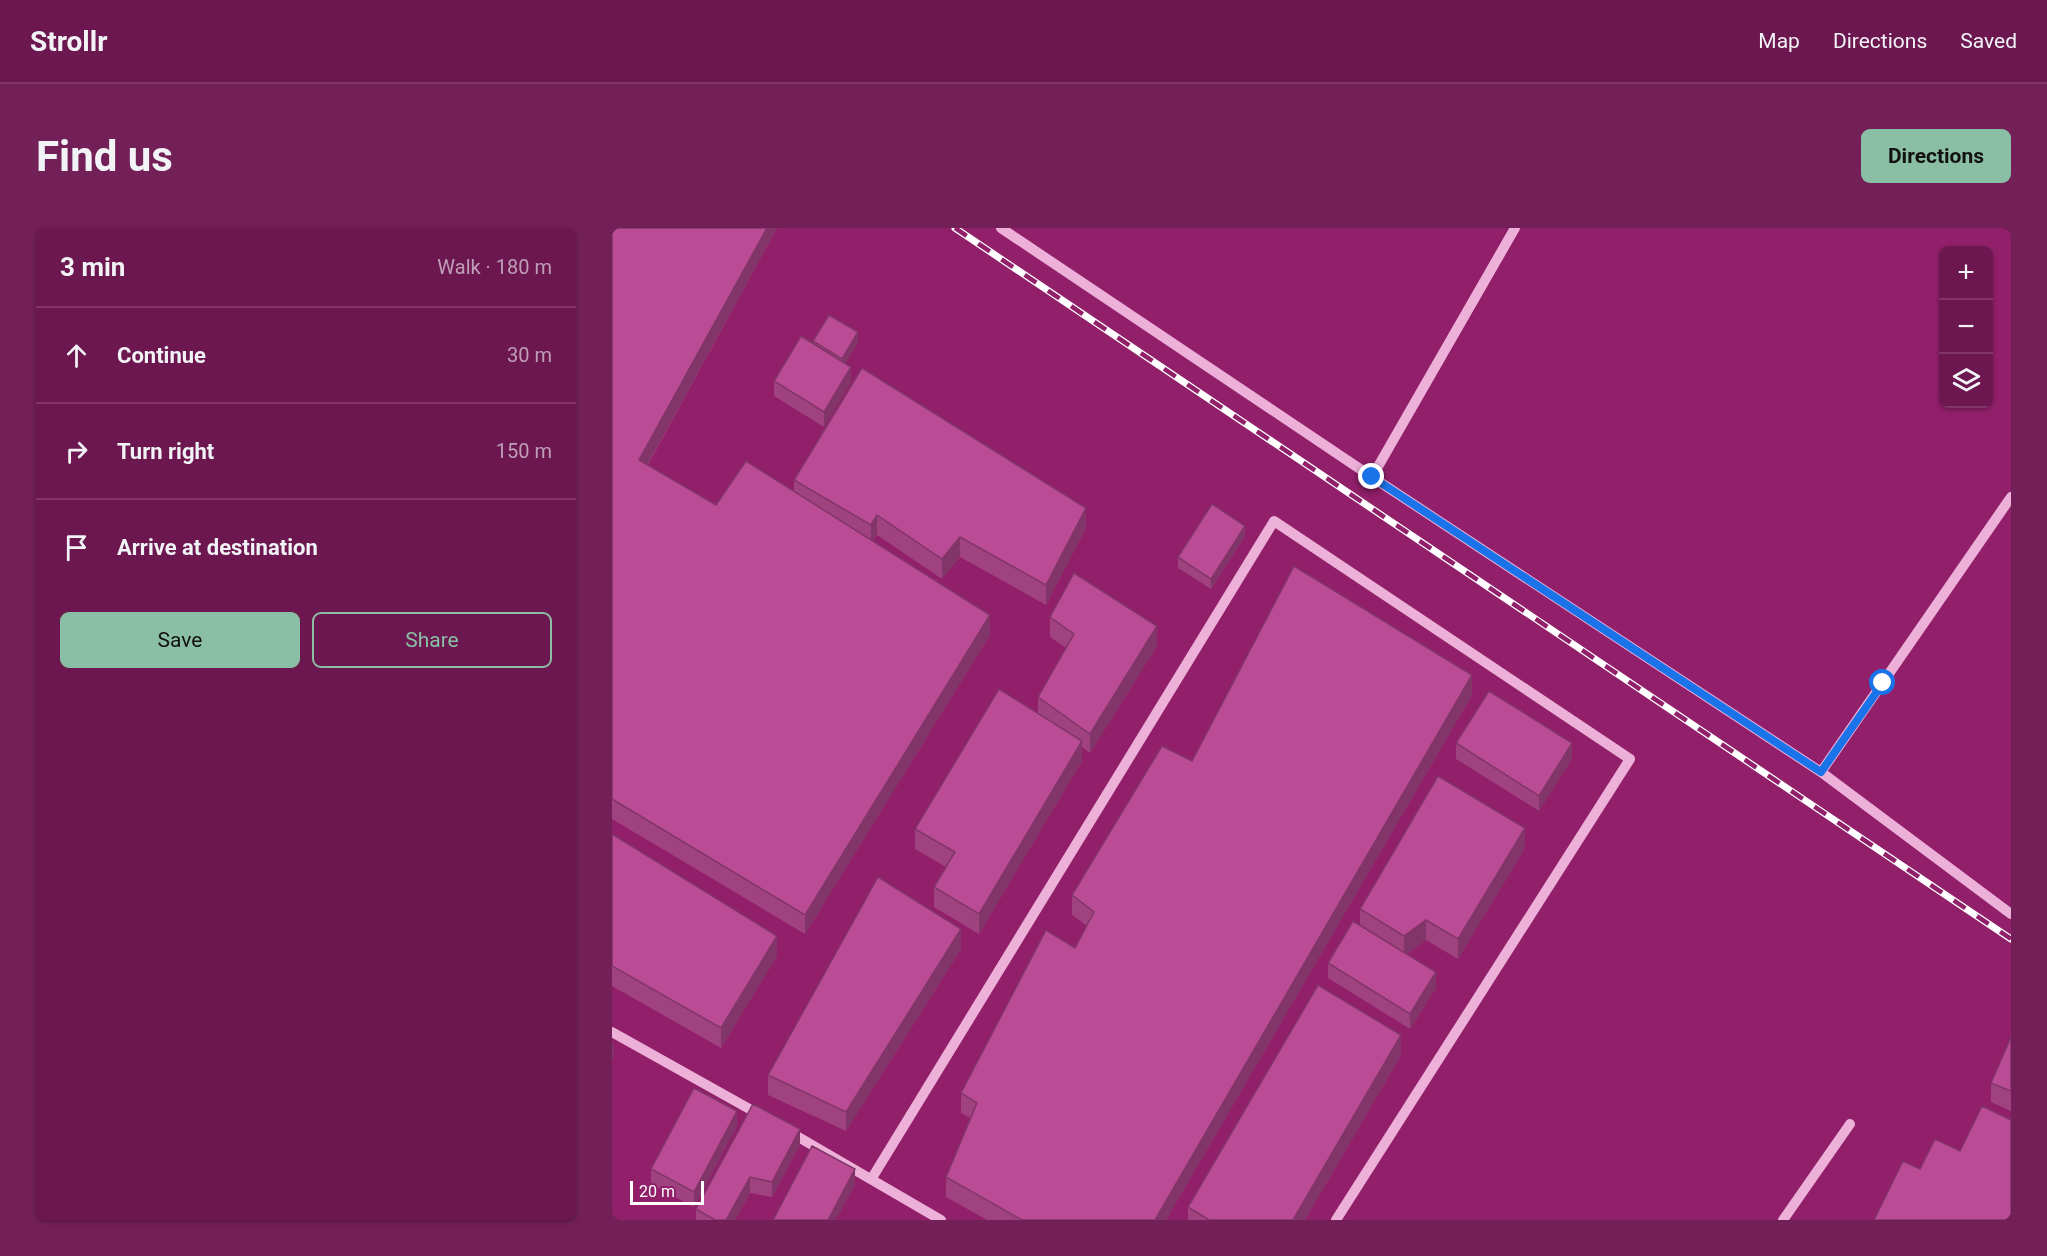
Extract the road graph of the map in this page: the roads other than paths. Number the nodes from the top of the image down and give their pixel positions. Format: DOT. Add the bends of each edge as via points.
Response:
graph roads {
  1 [pos="1001,228"];
  2 [pos="1515,228"];
  3 [pos="1372,477"];
  4 [pos="2011,497"];
  5 [pos="1821,772"];
  6 [pos="2011,914"];
  7 [pos="612,1032"];
  8 [pos="768,1119"];
  9 [pos="1850,1124"];
  10 [pos="778,1125"];
  11 [pos="872,1178"];
  12 [pos="941,1220"];
  13 [pos="1336,1220"];
  14 [pos="1782,1220"];
  1 -- 3 [label="street"];
  2 -- 3 [label="street"];
  3 -- 5 [label="street"];
  4 -- 5 [label="street"];
  5 -- 6 [label="street"];
  7 -- 8 [label="street"];
  9 -- 14 [label="street"];
  10 -- 11 [label="street"];
  11 -- 12 [label="street"];
  11 -- 13 [label="street" via="1274,521 1630,759"];
}
